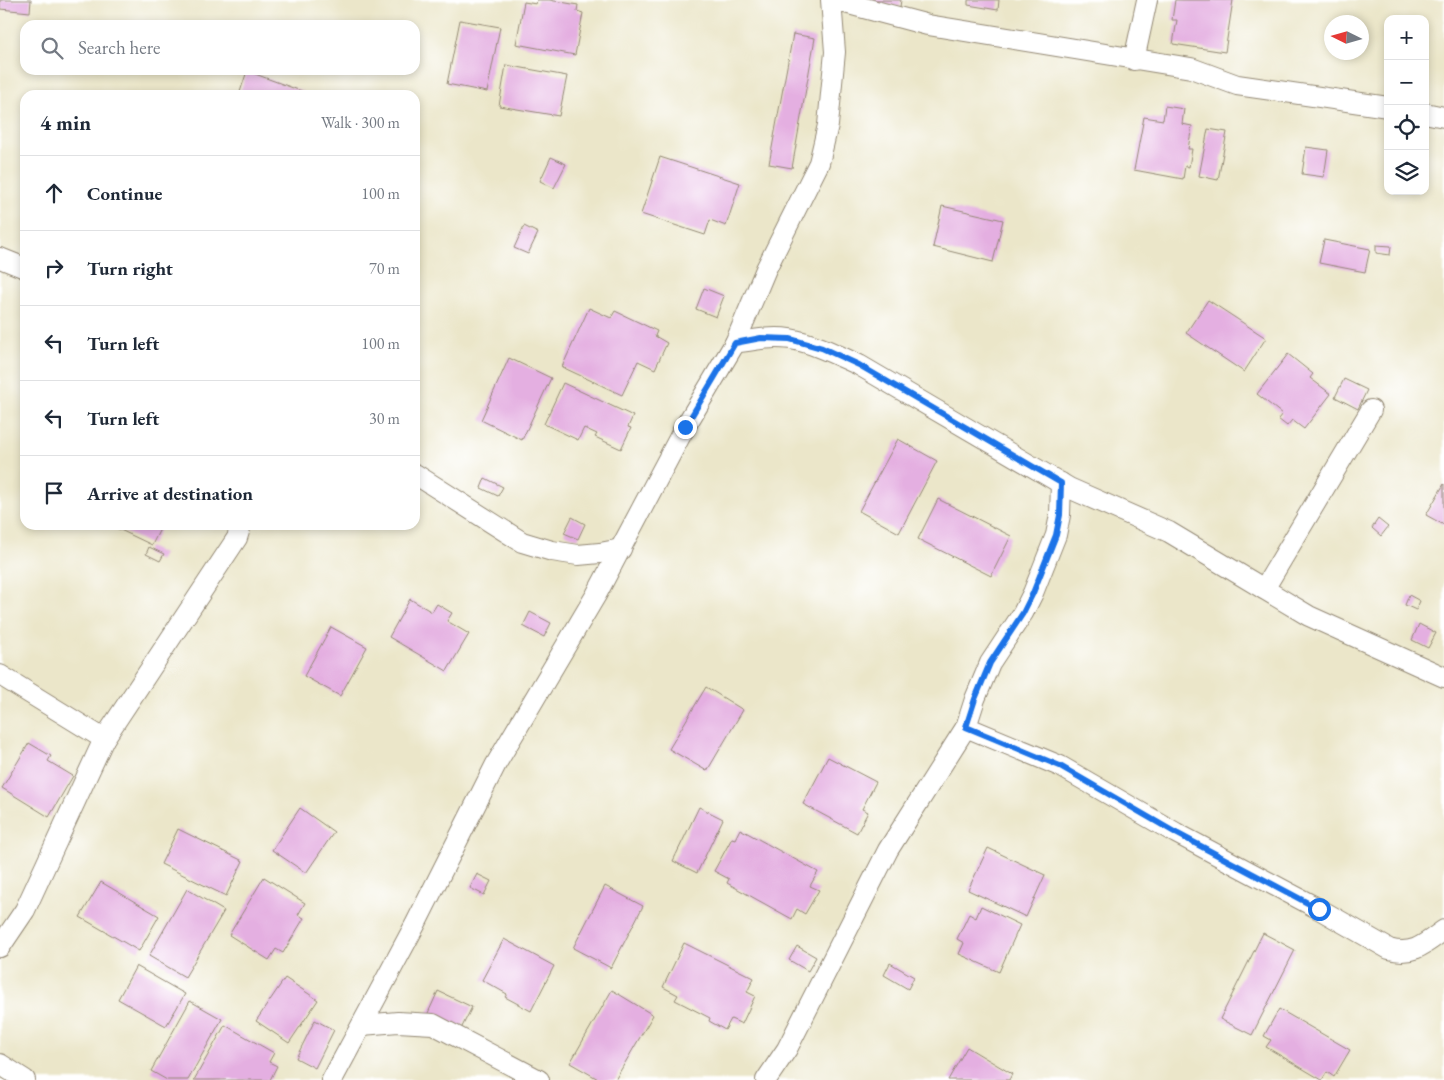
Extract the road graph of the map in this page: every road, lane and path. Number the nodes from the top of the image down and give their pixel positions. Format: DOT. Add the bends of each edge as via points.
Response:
graph roads {
  1 [pos="833,0"];
  2 [pos="1147,0"];
  3 [pos="1134,60"];
  4 [pos="1384,106"];
  5 [pos="1429,114"];
  6 [pos="1444,117"];
  7 [pos="0,258"];
  8 [pos="20,266"];
  9 [pos="735,343"];
  10 [pos="1371,410"];
  11 [pos="420,477"];
  12 [pos="1061,483"];
  13 [pos="240,530"];
  14 [pos="621,549"];
  15 [pos="1264,589"];
  16 [pos="0,675"];
  17 [pos="1444,677"];
  18 [pos="966,727"];
  19 [pos="104,739"];
  20 [pos="1444,930"];
  21 [pos="0,947"];
  22 [pos="362,1025"];
  23 [pos="0,1064"];
  24 [pos="25,1080"];
  25 [pos="332,1080"];
  26 [pos="538,1080"];
  27 [pos="766,1080"];
  1 -- 3 [label="street" via="928,25"];
  1 -- 9 [label="street" via="834,52 828,125 819,163 766,269"];
  2 -- 3 [label="street"];
  3 -- 4 [label="street" via="1191,68 1237,86"];
  5 -- 6 [label="street"];
  7 -- 8 [label="street"];
  9 -- 12 [label="street" via="761,338 790,339 822,348 859,365"];
  9 -- 14 [label="street" via="685,427"];
  10 -- 15 [label="street"];
  11 -- 14 [label="street" via="522,542 552,552 578,554"];
  12 -- 15 [label="street" via="1169,532"];
  12 -- 18 [label="street" via="1056,535 1033,593 990,663"];
  13 -- 19 [label="street"];
  14 -- 22 [label="street" via="496,764"];
  15 -- 17 [label="street" via="1309,616"];
  16 -- 19 [label="street"];
  18 -- 20 [label="street" via="1060,766 1389,949 1400,952 1421,947"];
  18 -- 27 [label="street" via="888,850 787,1049"];
  19 -- 21 [label="street" via="25,910"];
  22 -- 25 [label="street"];
  22 -- 26 [label="street" via="433,1024"];
  23 -- 24 [label="street"];
}
